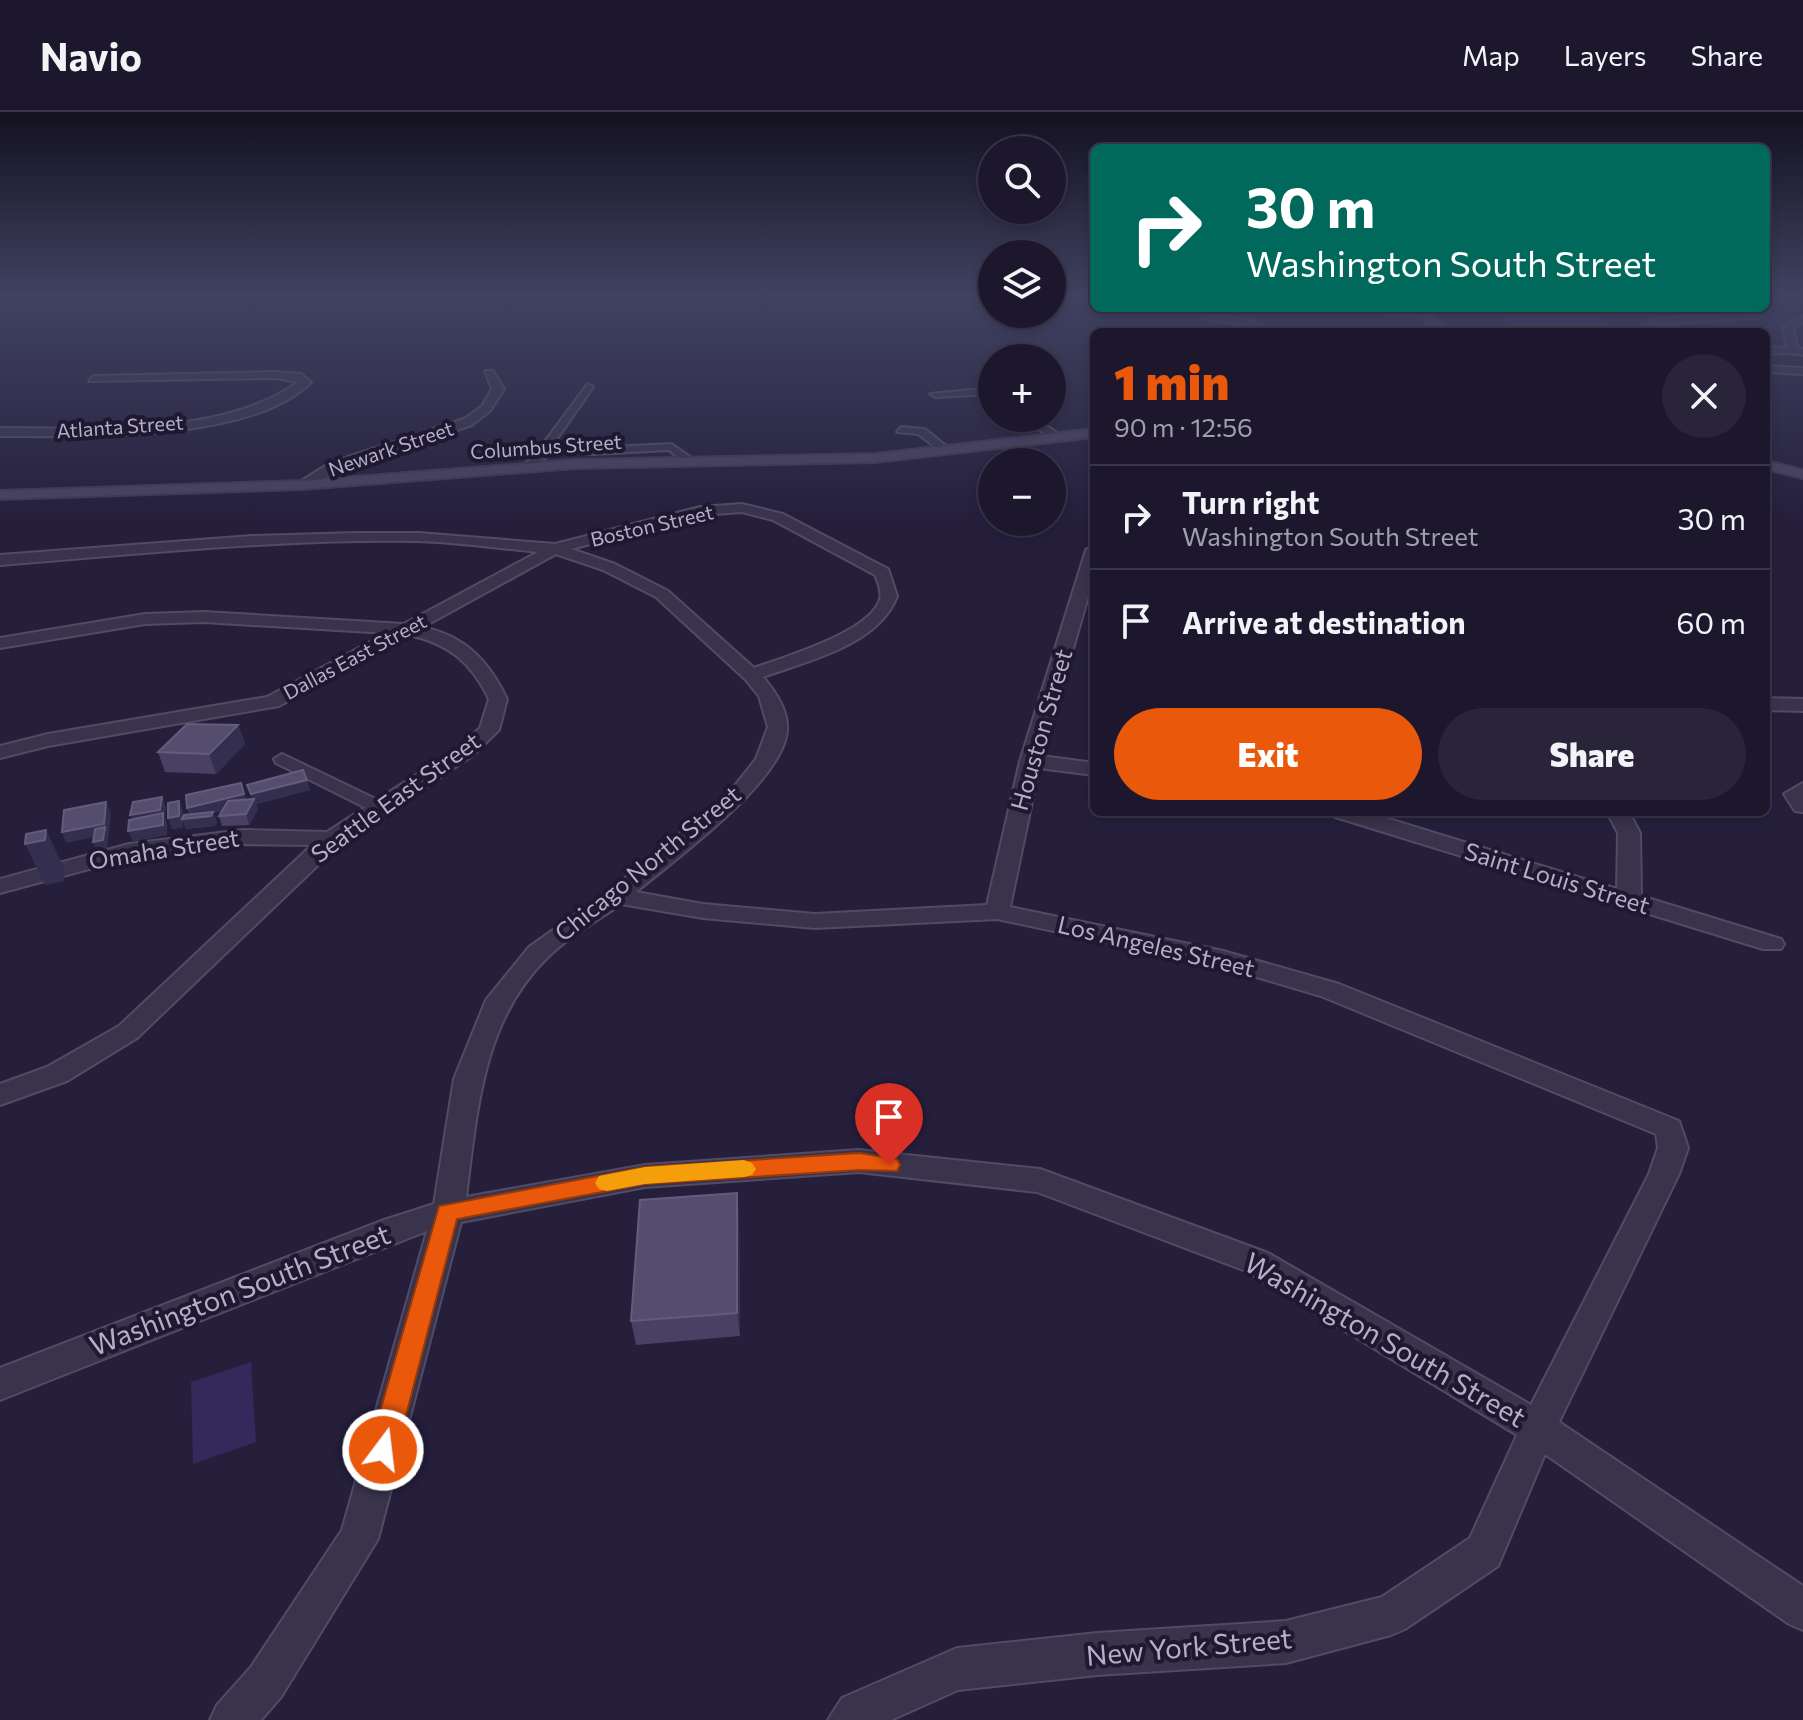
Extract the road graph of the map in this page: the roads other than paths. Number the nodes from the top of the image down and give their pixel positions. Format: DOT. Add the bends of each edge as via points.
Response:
graph roads {
  1 [pos="489,373"];
  2 [pos="93,379"];
  3 [pos="588,387"];
  4 [pos="978,392"];
  5 [pos="935,394"];
  6 [pos="901,430"];
  7 [pos="0,432"];
  8 [pos="1055,432"];
  9 [pos="1090,433"];
  10 [pos="1058,434"];
  11 [pos="893,441"];
  12 [pos="552,448"];
  13 [pos="947,451"];
  14 [pos="913,455"];
  15 [pos="686,459"];
  16 [pos="575,464"];
  17 [pos="1770,466"];
  18 [pos="527,467"];
  19 [pos="1803,474"];
  20 [pos="302,485"];
  21 [pos="0,495"];
  22 [pos="555,549"];
  23 [pos="0,560"];
  24 [pos="1090,580"];
  25 [pos="1085,617"];
  26 [pos="407,629"];
  27 [pos="0,643"];
  28 [pos="751,675"];
  29 [pos="1770,704"];
  30 [pos="1803,705"];
  31 [pos="0,752"];
  32 [pos="282,759"];
  33 [pos="1030,761"];
  34 [pos="1090,768"];
  35 [pos="1803,789"];
  36 [pos="1803,806"];
  37 [pos="380,808"];
  38 [pos="1356,816"];
  39 [pos="1620,816"];
  40 [pos="332,839"];
  41 [pos="0,886"];
  42 [pos="617,896"];
  43 [pos="1629,901"];
  44 [pos="997,912"];
  45 [pos="1772,944"];
  46 [pos="0,1095"];
  47 [pos="1669,1128"];
  48 [pos="448,1212"];
  49 [pos="0,1384"];
  50 [pos="1538,1428"];
  51 [pos="1803,1610"];
  52 [pos="232,1720"];
  53 [pos="850,1720"];
  1 -- 20 [label="street, Newark Street" via="498,389 468,422 335,466"];
  2 -- 7 [label="street, Atlanta Street" via="275,375 297,376 305,382 278,403 216,418 86,432"];
  3 -- 12 [label="lane" via="551,440"];
  4 -- 5 [label="lane"];
  6 -- 13 [label="lane" via="921,431"];
  8 -- 10 [label="lane"];
  9 -- 10 [label="street, Columbus Street"];
  10 -- 13 [label="street, Columbus Street"];
  11 -- 14 [label="lane" via="903,442"];
  12 -- 15 [label="lane" via="671,447"];
  12 -- 16 [label="lane"];
  12 -- 18 [label="lane"];
  13 -- 14 [label="street, Columbus Street"];
  14 -- 15 [label="street, Columbus Street"];
  15 -- 16 [label="street, Columbus Street"];
  16 -- 18 [label="street, Columbus Street"];
  17 -- 19 [label="street"];
  18 -- 20 [label="street, Columbus Street"];
  20 -- 21 [label="street, Columbus Street"];
  22 -- 23 [label="street, Chicago North Street" via="356,537"];
  22 -- 26 [label="street, Dallas East Street"];
  22 -- 28 [label="street, Chicago North Street" via="609,567 662,594"];
  22 -- 28 [label="street, Boston Street" via="700,511 742,508 778,517 882,572 889,596 883,613 814,652"];
  24 -- 25 [label="street, Houston Street"];
  25 -- 33 [label="street, Houston Street"];
  26 -- 27 [label="street, Seattle East Street" via="204,617 145,619"];
  26 -- 31 [label="street, Dallas East Street" via="272,702"];
  26 -- 37 [label="street, Seattle East Street" via="442,637 469,654 498,699 489,730"];
  28 -- 42 [label="street, Chicago North Street" via="768,695 778,727 766,760 736,797"];
  29 -- 30 [label="street"];
  32 -- 37 [label="lane"];
  33 -- 34 [label="street"];
  33 -- 44 [label="street, Houston Street"];
  35 -- 36 [label="street" via="1795,794"];
  37 -- 40 [label="street, Seattle East Street"];
  38 -- 43 [label="street, Saint Louis Street"];
  39 -- 43 [label="street" via="1629,833"];
  40 -- 41 [label="street, Omaha Street" via="243,837 129,851"];
  40 -- 46 [label="street, Seattle East Street" via="128,1032 57,1074"];
  42 -- 44 [label="street, Los Angeles Street" via="703,911 815,921"];
  42 -- 48 [label="street, Chicago North Street" via="538,952 495,1006 468,1079"];
  43 -- 45 [label="street, Saint Louis Street"];
  44 -- 47 [label="street, Los Angeles Street" via="1223,959 1330,990"];
  47 -- 50 [label="street, New York Street" via="1673,1148 1664,1174"];
  48 -- 49 [label="street, Washington South Street"];
  48 -- 50 [label="street, Washington South Street" via="645,1176 859,1161 1040,1181 1257,1262"];
  48 -- 52 [label="street, Chicago North Street" via="359,1539 266,1682"];
  50 -- 51 [label="street, Washington South Street"];
  50 -- 53 [label="street, New York Street" via="1484,1552 1391,1615 1286,1642 957,1669"];
}
